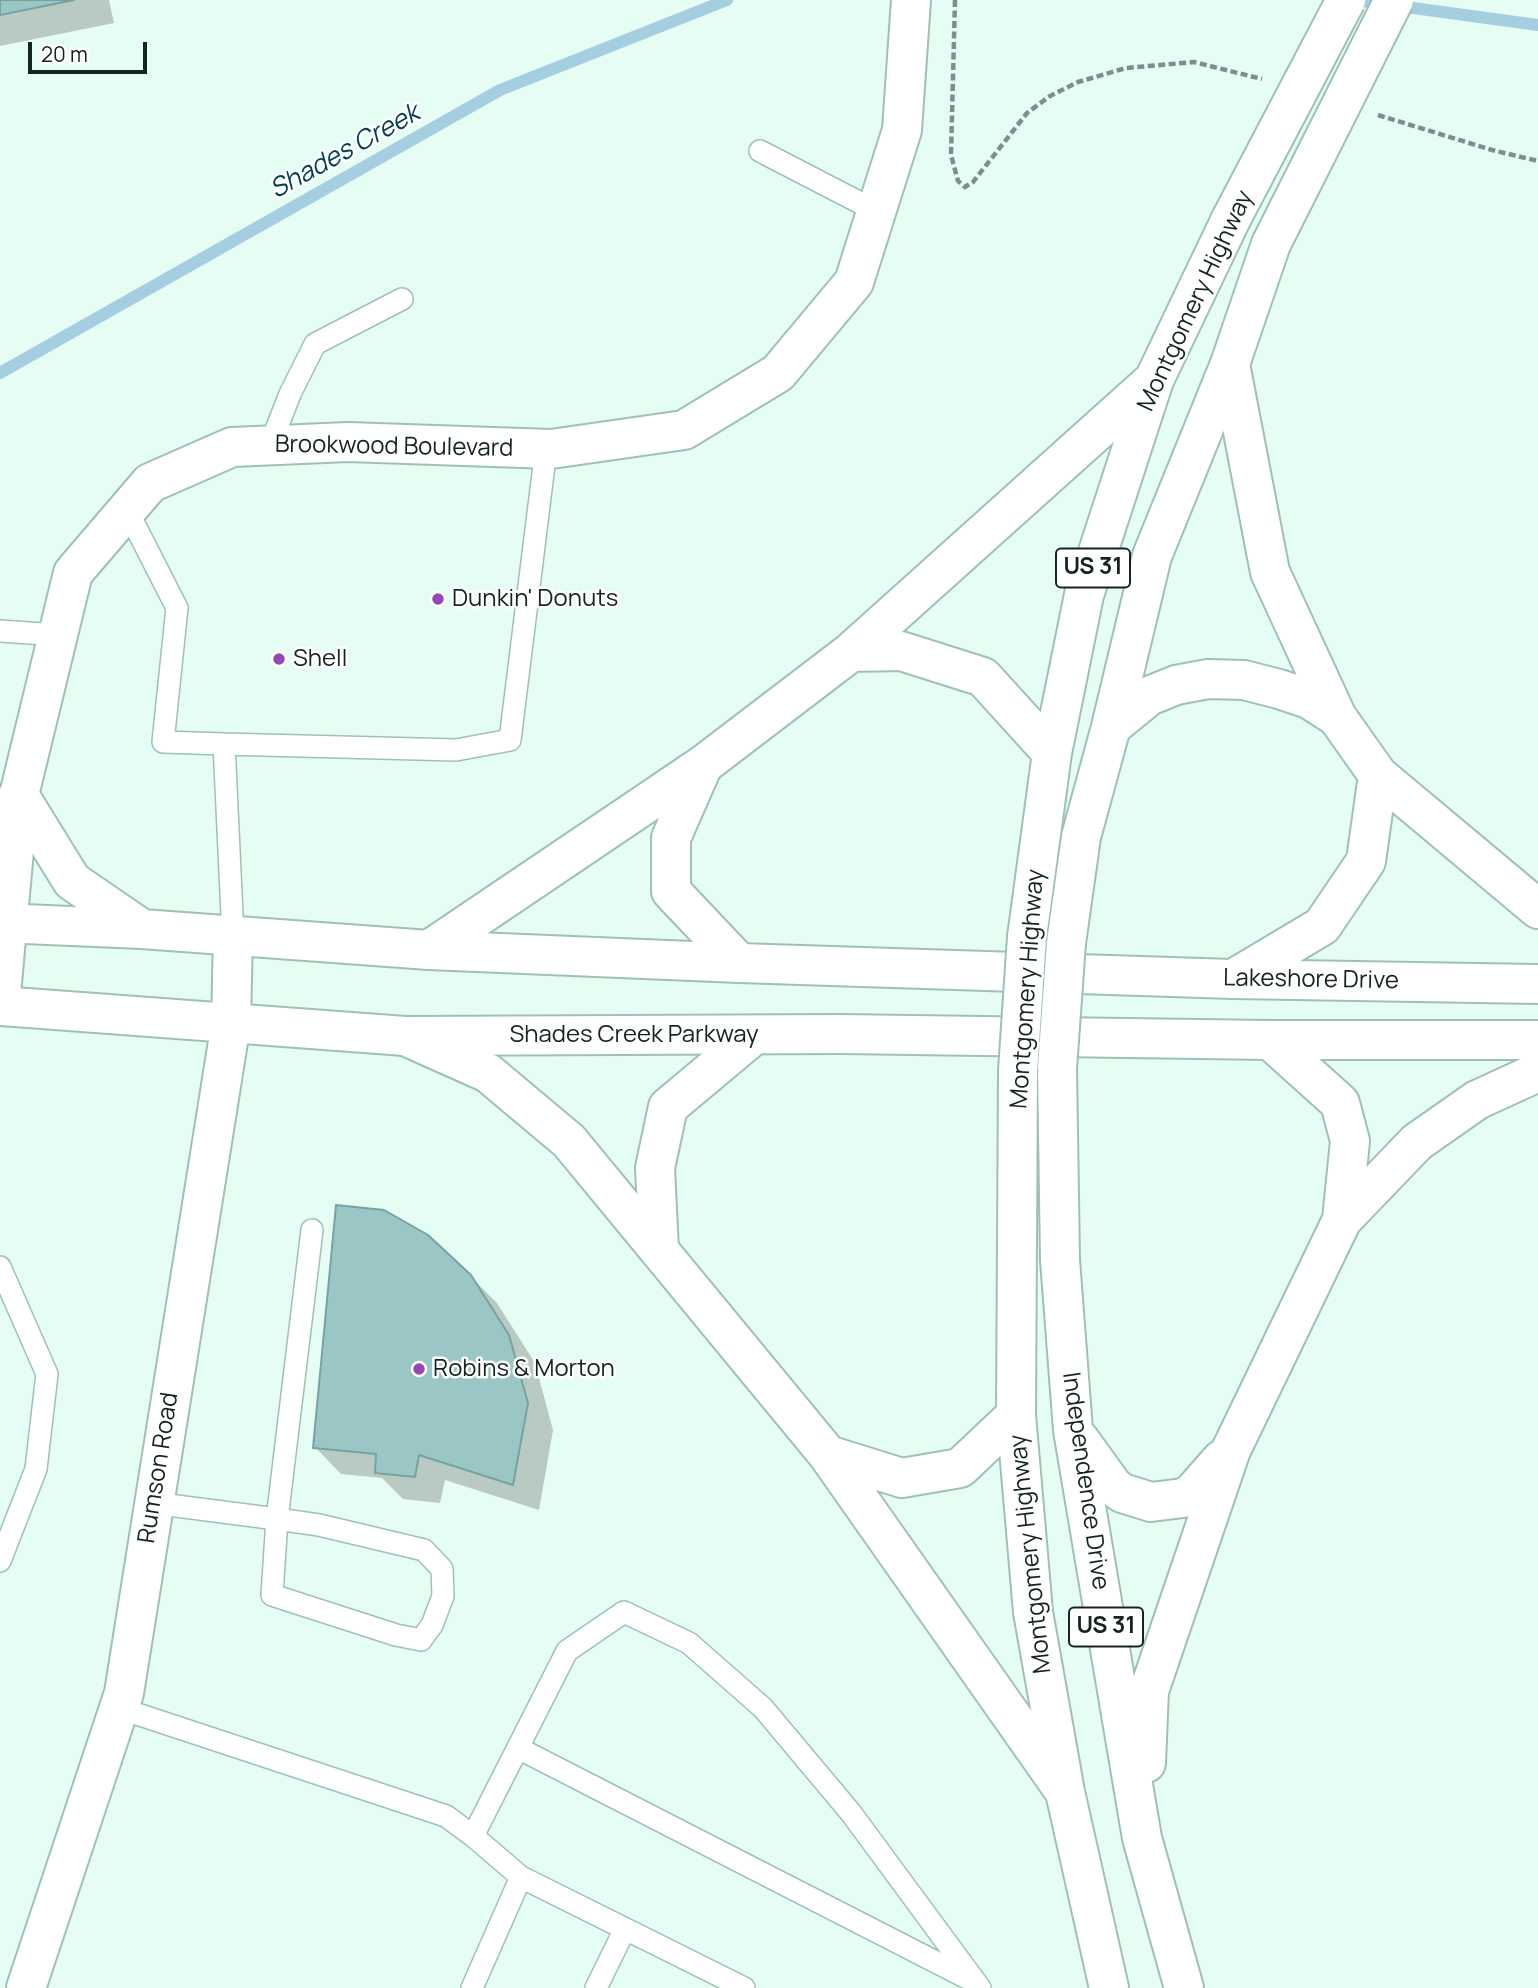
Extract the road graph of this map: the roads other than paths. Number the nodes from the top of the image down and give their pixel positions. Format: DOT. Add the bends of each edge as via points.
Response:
graph roads {
  1 [pos="911,0"];
  2 [pos="1346,0"];
  3 [pos="1394,0"];
  4 [pos="760,151"];
  5 [pos="877,211"];
  6 [pos="402,299"];
  7 [pos="1230,364"];
  8 [pos="1154,380"];
  9 [pos="270,445"];
  10 [pos="546,449"];
  11 [pos="127,510"];
  12 [pos="0,631"];
  13 [pos="58,635"];
  14 [pos="851,652"];
  15 [pos="1337,717"];
  16 [pos="1111,727"];
  17 [pos="224,744"];
  18 [pos="1052,754"];
  19 [pos="703,765"];
  20 [pos="1378,775"];
  21 [pos="10,808"];
  22 [pos="1538,909"];
  23 [pos="4,923"];
  24 [pos="142,929"];
  25 [pos="233,936"];
  26 [pos="429,950"];
  27 [pos="1075,958"];
  28 [pos="739,963"];
  29 [pos="1233,979"];
  30 [pos="1538,984"];
  31 [pos="0,1005"];
  32 [pos="232,1023"];
  33 [pos="754,1035"];
  34 [pos="405,1036"];
  35 [pos="1270,1040"];
  36 [pos="1538,1040"];
  37 [pos="1538,1072"];
  38 [pos="1342,1220"];
  39 [pos="312,1230"];
  40 [pos="659,1250"];
  41 [pos="1060,1260"];
  42 [pos="1,1271"];
  43 [pos="1016,1415"];
  44 [pos="1073,1430"];
  45 [pos="1231,1450"];
  46 [pos="828,1455"];
  47 [pos="153,1503"];
  48 [pos="277,1519"];
  49 [pos="0,1561"];
  50 [pos="119,1708"];
  51 [pos="518,1748"];
  52 [pos="1065,1792"];
  53 [pos="473,1836"];
  54 [pos="1142,1838"];
  55 [pos="521,1877"];
  56 [pos="625,1929"];
  57 [pos="978,1985"];
  58 [pos="26,1988"];
  59 [pos="472,1988"];
  60 [pos="596,1988"];
  61 [pos="744,1988"];
  62 [pos="1109,1988"];
  63 [pos="1184,1988"];
  1 -- 5 [label="main road, Brookwood Boulevard" via="902,130"];
  2 -- 8 [label="main road, Montgomery Highway / US 31, bridge" via="1231,219"];
  3 -- 7 [label="main road, Montgomery Highway / US 31, bridge" via="1271,244"];
  4 -- 5 [label="lane"];
  5 -- 10 [label="main road, Brookwood Boulevard" via="854,282 778,373 684,430"];
  6 -- 9 [label="lane" via="315,344"];
  7 -- 15 [label="main road" via="1270,572"];
  7 -- 16 [label="main road, Montgomery Highway / US 31" via="1152,556"];
  8 -- 14 [label="main road"];
  8 -- 18 [label="main road, Montgomery Highway / US 31" via="1084,595"];
  9 -- 10 [label="main road, Brookwood Boulevard" via="348,442"];
  9 -- 11 [label="main road, Brookwood Boulevard" via="232,447 150,483"];
  10 -- 17 [label="lane" via="510,740 456,750"];
  11 -- 13 [label="main road, Brookwood Boulevard" via="73,573"];
  11 -- 17 [label="lane" via="177,608 163,742"];
  12 -- 13 [label="lane"];
  13 -- 21 [label="main road, Brookwood Boulevard"];
  14 -- 18 [label="main road" via="901,651 983,677"];
  14 -- 19 [label="main road"];
  15 -- 16 [label="main road" via="1308,699 1279,689 1244,680 1208,679 1149,696"];
  15 -- 20 [label="main road"];
  16 -- 27 [label="main road, Montgomery Highway / US 31" via="1081,837"];
  17 -- 25 [label="lane"];
  18 -- 43 [label="main road, Montgomery Highway / US 31, bridge" via="1027,937 1018,1071"];
  19 -- 26 [label="main road"];
  19 -- 28 [label="main road" via="671,838 671,891"];
  20 -- 22 [label="main road"];
  20 -- 29 [label="main road" via="1366,861 1322,926"];
  21 -- 23 [label="main road, Brookwood Boulevard"];
  21 -- 24 [label="main road" via="72,881"];
  23 -- 24 [label="main road"];
  23 -- 31 [label="main road, Brookwood Boulevard"];
  24 -- 25 [label="main road"];
  25 -- 26 [label="main road"];
  25 -- 32 [label="main road, Rumson Road"];
  26 -- 28 [label="main road"];
  27 -- 28 [label="main road"];
  27 -- 29 [label="main road, Lakeshore Drive"];
  27 -- 41 [label="main road, Montgomery Highway / US 31, bridge" via="1058,1068"];
  29 -- 30 [label="main road, Lakeshore Drive"];
  31 -- 32 [label="main road, Shades Creek Parkway"];
  32 -- 34 [label="main road, Shades Creek Parkway"];
  32 -- 47 [label="main road, Rumson Road"];
  33 -- 34 [label="main road, Shades Creek Parkway"];
  33 -- 35 [label="main road, Shades Creek Parkway"];
  33 -- 40 [label="main road" via="668,1107 655,1168"];
  34 -- 40 [label="main road" via="488,1073 569,1141"];
  35 -- 36 [label="main road"];
  35 -- 38 [label="main road" via="1340,1102 1350,1141"];
  37 -- 38 [label="main road" via="1477,1100 1417,1142"];
  38 -- 45 [label="main road"];
  39 -- 48 [label="lane"];
  40 -- 46 [label="main road"];
  41 -- 44 [label="main road, Independence Drive / US 31"];
  42 -- 49 [label="lane" via="47,1374 36,1469"];
  43 -- 46 [label="main road" via="960,1468 902,1478"];
  43 -- 52 [label="main road, Montgomery Highway / US 31" via="1033,1612"];
  44 -- 45 [label="main road" via="1112,1486 1151,1503 1174,1501 1192,1493"];
  44 -- 54 [label="main road, Independence Drive / US 31"];
  45 -- 54 [label="main road" via="1149,1691"];
  46 -- 52 [label="main road"];
  47 -- 48 [label="lane"];
  47 -- 50 [label="main road, Rumson Road"];
  48 -- 48 [label="lane" via="424,1550 442,1569 443,1596 421,1640 272,1595"];
  50 -- 53 [label="lane" via="446,1816"];
  50 -- 58 [label="main road, Rumson Road"];
  51 -- 53 [label="lane"];
  51 -- 57 [label="lane"];
  51 -- 57 [label="lane" via="567,1651 624,1612 689,1643 763,1708 851,1813"];
  52 -- 62 [label="main road, Montgomery Highway / US 31"];
  53 -- 55 [label="lane"];
  54 -- 63 [label="main road, Independence Drive / US 31"];
  55 -- 56 [label="lane"];
  55 -- 59 [label="lane"];
  56 -- 60 [label="lane"];
  56 -- 61 [label="lane"];
}
